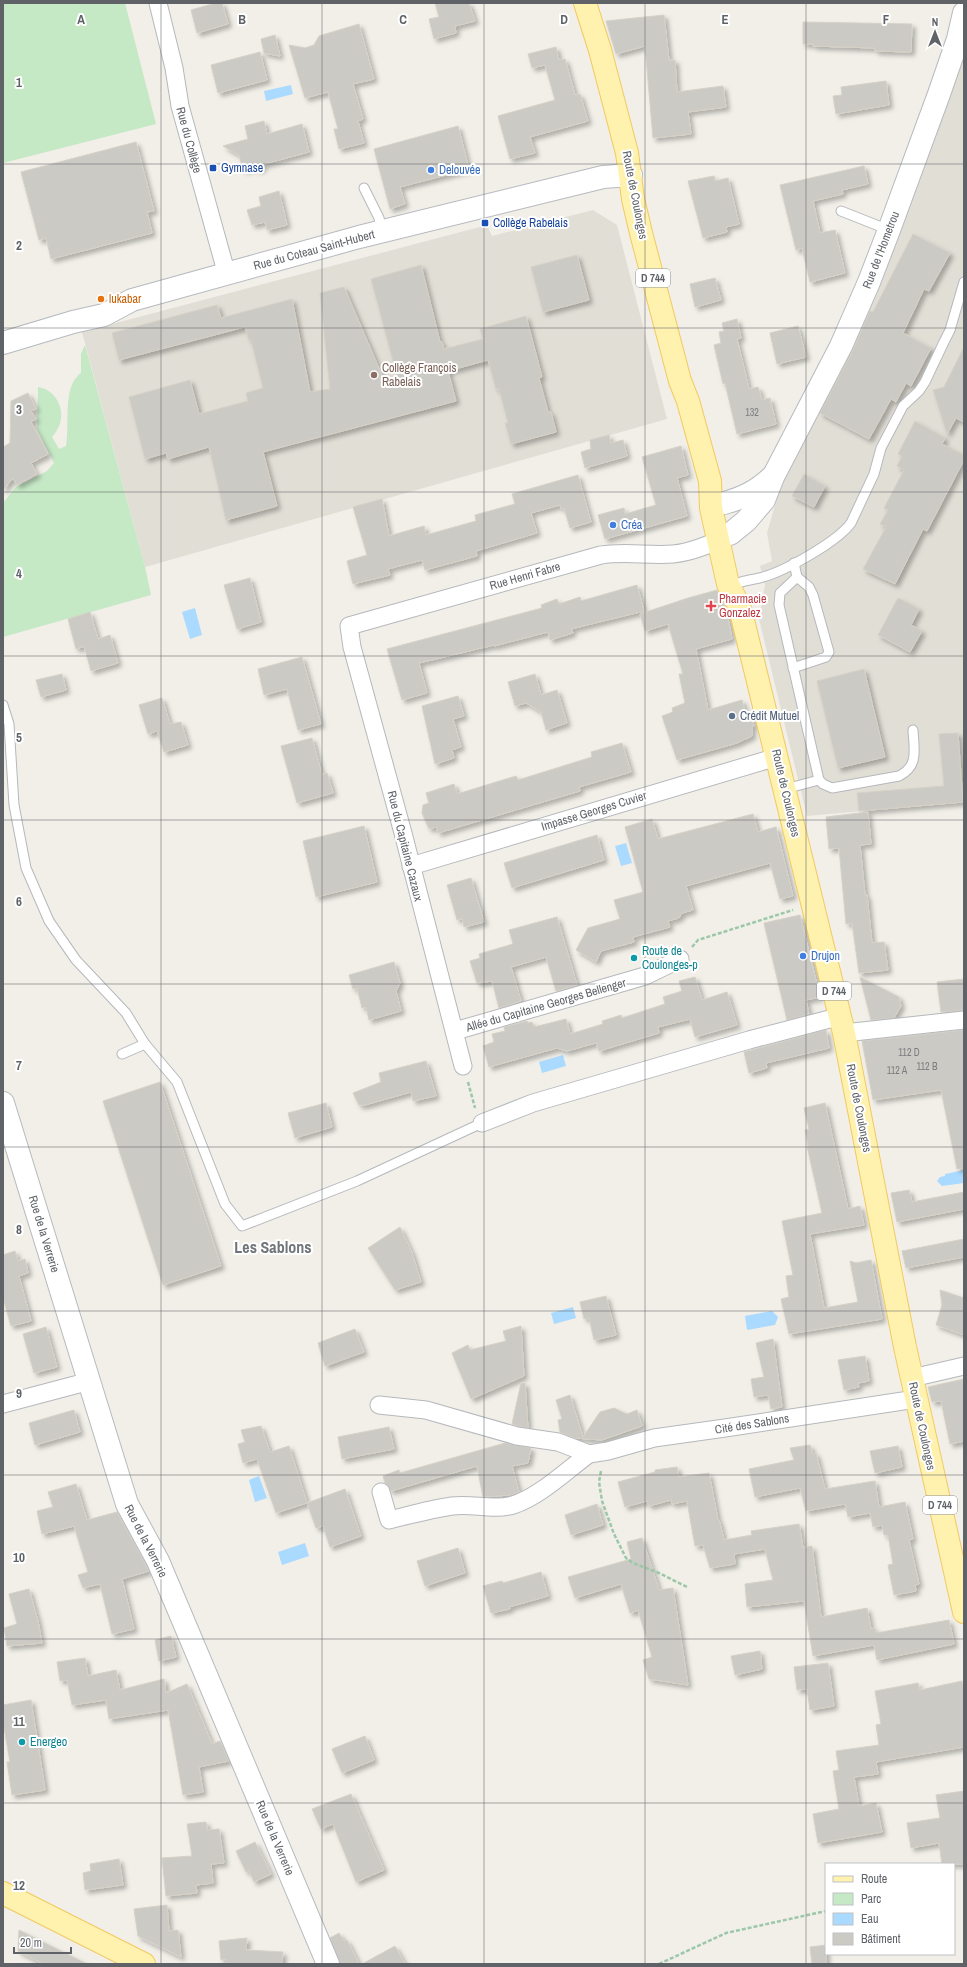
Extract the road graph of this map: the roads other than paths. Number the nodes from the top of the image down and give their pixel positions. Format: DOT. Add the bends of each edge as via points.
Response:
graph roads {
  1 [pos="158,3"];
  2 [pos="584,3"];
  3 [pos="964,13"];
  4 [pos="631,175"];
  5 [pos="364,188"];
  6 [pos="510,199"];
  7 [pos="841,211"];
  8 [pos="448,225"];
  9 [pos="889,230"];
  10 [pos="376,239"];
  11 [pos="227,275"];
  12 [pos="964,282"];
  13 [pos="44,321"];
  14 [pos="73,322"];
  15 [pos="3,343"];
  16 [pos="772,477"];
  17 [pos="710,480"];
  18 [pos="724,503"];
  19 [pos="717,536"];
  20 [pos="794,563"];
  21 [pos="797,576"];
  22 [pos="742,582"];
  23 [pos="740,608"];
  24 [pos="349,626"];
  25 [pos="793,668"];
  26 [pos="3,705"];
  27 [pos="913,730"];
  28 [pos="777,757"];
  29 [pos="819,780"];
  30 [pos="785,789"];
  31 [pos="411,866"];
  32 [pos="680,959"];
  33 [pos="964,1020"];
  34 [pos="842,1025"];
  35 [pos="454,1031"];
  36 [pos="145,1044"];
  37 [pos="122,1054"];
  38 [pos="463,1066"];
  39 [pos="3,1103"];
  40 [pos="482,1122"];
  41 [pos="7,1130"];
  42 [pos="964,1366"];
  43 [pos="912,1378"];
  44 [pos="90,1381"];
  45 [pos="916,1399"];
  46 [pos="3,1404"];
  47 [pos="379,1405"];
  48 [pos="594,1453"];
  49 [pos="381,1492"];
  50 [pos="964,1612"];
  51 [pos="3,1893"];
  52 [pos="144,1964"];
  53 [pos="328,1964"];
  1 -- 11 [label="street, Rue du Collège" via="174,68 180,106"];
  2 -- 4 [label="main road, Route de Coulonges / D 744" via="600,50"];
  3 -- 9 [label="street, Rue de l'Hometrou" via="939,94"];
  4 -- 6 [label="street, Rue du Coteau Saint-Hubert" via="603,177"];
  4 -- 17 [label="main road, Route de Coulonges / D 744" via="633,199 641,233 680,381"];
  5 -- 10 [label="lane" via="379,218"];
  6 -- 8 [label="lane" via="500,210"];
  6 -- 10 [label="street, Rue du Coteau Saint-Hubert"];
  7 -- 9 [label="lane"];
  9 -- 16 [label="street, Rue de l'Hometrou" via="841,346"];
  10 -- 11 [label="street, Rue du Coteau Saint-Hubert"];
  11 -- 14 [label="street, Rue du Coteau Saint-Hubert" via="132,300 104,315"];
  12 -- 20 [label="lane" via="952,324 943,344 922,386 903,406 881,448 874,474 851,523 846,530 825,545"];
  13 -- 14 [label="lane" via="62,317"];
  14 -- 15 [label="street, Rue du Coteau Saint-Hubert"];
  16 -- 18 [label="street, Rue de l'Hometrou" via="745,497"];
  16 -- 19 [label="street, Rue de l'Hometrou" via="764,500 756,511"];
  17 -- 18 [label="main road, Route de Coulonges / D 744"];
  17 -- 19 [label="main road, Route de Coulonges / D 744" via="709,495"];
  18 -- 19 [label="main road, Route de Coulonges / D 744"];
  19 -- 22 [label="main road, Route de Coulonges / D 744"];
  19 -- 23 [label="main road, Route de Coulonges / D 744" via="728,584"];
  19 -- 24 [label="street, Rue Henri Fabre" via="687,552 616,552 601,555"];
  20 -- 21 [label="lane"];
  20 -- 22 [label="lane" via="763,577"];
  21 -- 25 [label="lane" via="780,593 779,599"];
  21 -- 25 [label="lane" via="814,595 829,652 826,657"];
  22 -- 23 [label="main road, Route de Coulonges / D 744"];
  23 -- 28 [label="main road, Route de Coulonges / D 744"];
  24 -- 31 [label="street, Rue du Capitaine Cazaux" via="352,647"];
  25 -- 29 [label="lane"];
  26 -- 36 [label="lane" via="9,724 14,805 26,868 49,921 76,960 126,1013"];
  27 -- 29 [label="lane" via="914,755 908,772 899,776 832,788"];
  28 -- 30 [label="main road, Route de Coulonges / D 744"];
  28 -- 31 [label="street, Impasse Georges Cuvier"];
  29 -- 30 [label="lane"];
  30 -- 34 [label="main road, Route de Coulonges / D 744"];
  31 -- 35 [label="street, Rue du Capitaine Cazaux"];
  32 -- 35 [label="street, Allée du Capitaine Georges Bellenger" via="645,976"];
  33 -- 34 [label="street"];
  34 -- 40 [label="street" via="749,1040 533,1102"];
  34 -- 43 [label="main road, Route de Coulonges / D 744"];
  35 -- 38 [label="street, Rue du Capitaine Cazaux"];
  36 -- 37 [label="lane"];
  36 -- 40 [label="lane" via="177,1082 225,1204 242,1226 357,1181"];
  39 -- 41 [label="street, Rue de la Verrerie"];
  41 -- 44 [label="street, Rue de la Verrerie"];
  42 -- 43 [label="street"];
  43 -- 45 [label="main road, Route de Coulonges / D 744"];
  44 -- 46 [label="street"];
  44 -- 53 [label="street, Rue de la Verrerie" via="127,1504 158,1561"];
  45 -- 48 [label="street, Cité des Sablons" via="654,1438"];
  45 -- 50 [label="main road, Route de Coulonges / D 744"];
  47 -- 48 [label="street" via="426,1410 517,1436 558,1442"];
  48 -- 49 [label="street, Cité des Sablons" via="541,1490 513,1504 492,1508 452,1505 389,1520"];
  51 -- 52 [label="main road"];
}
